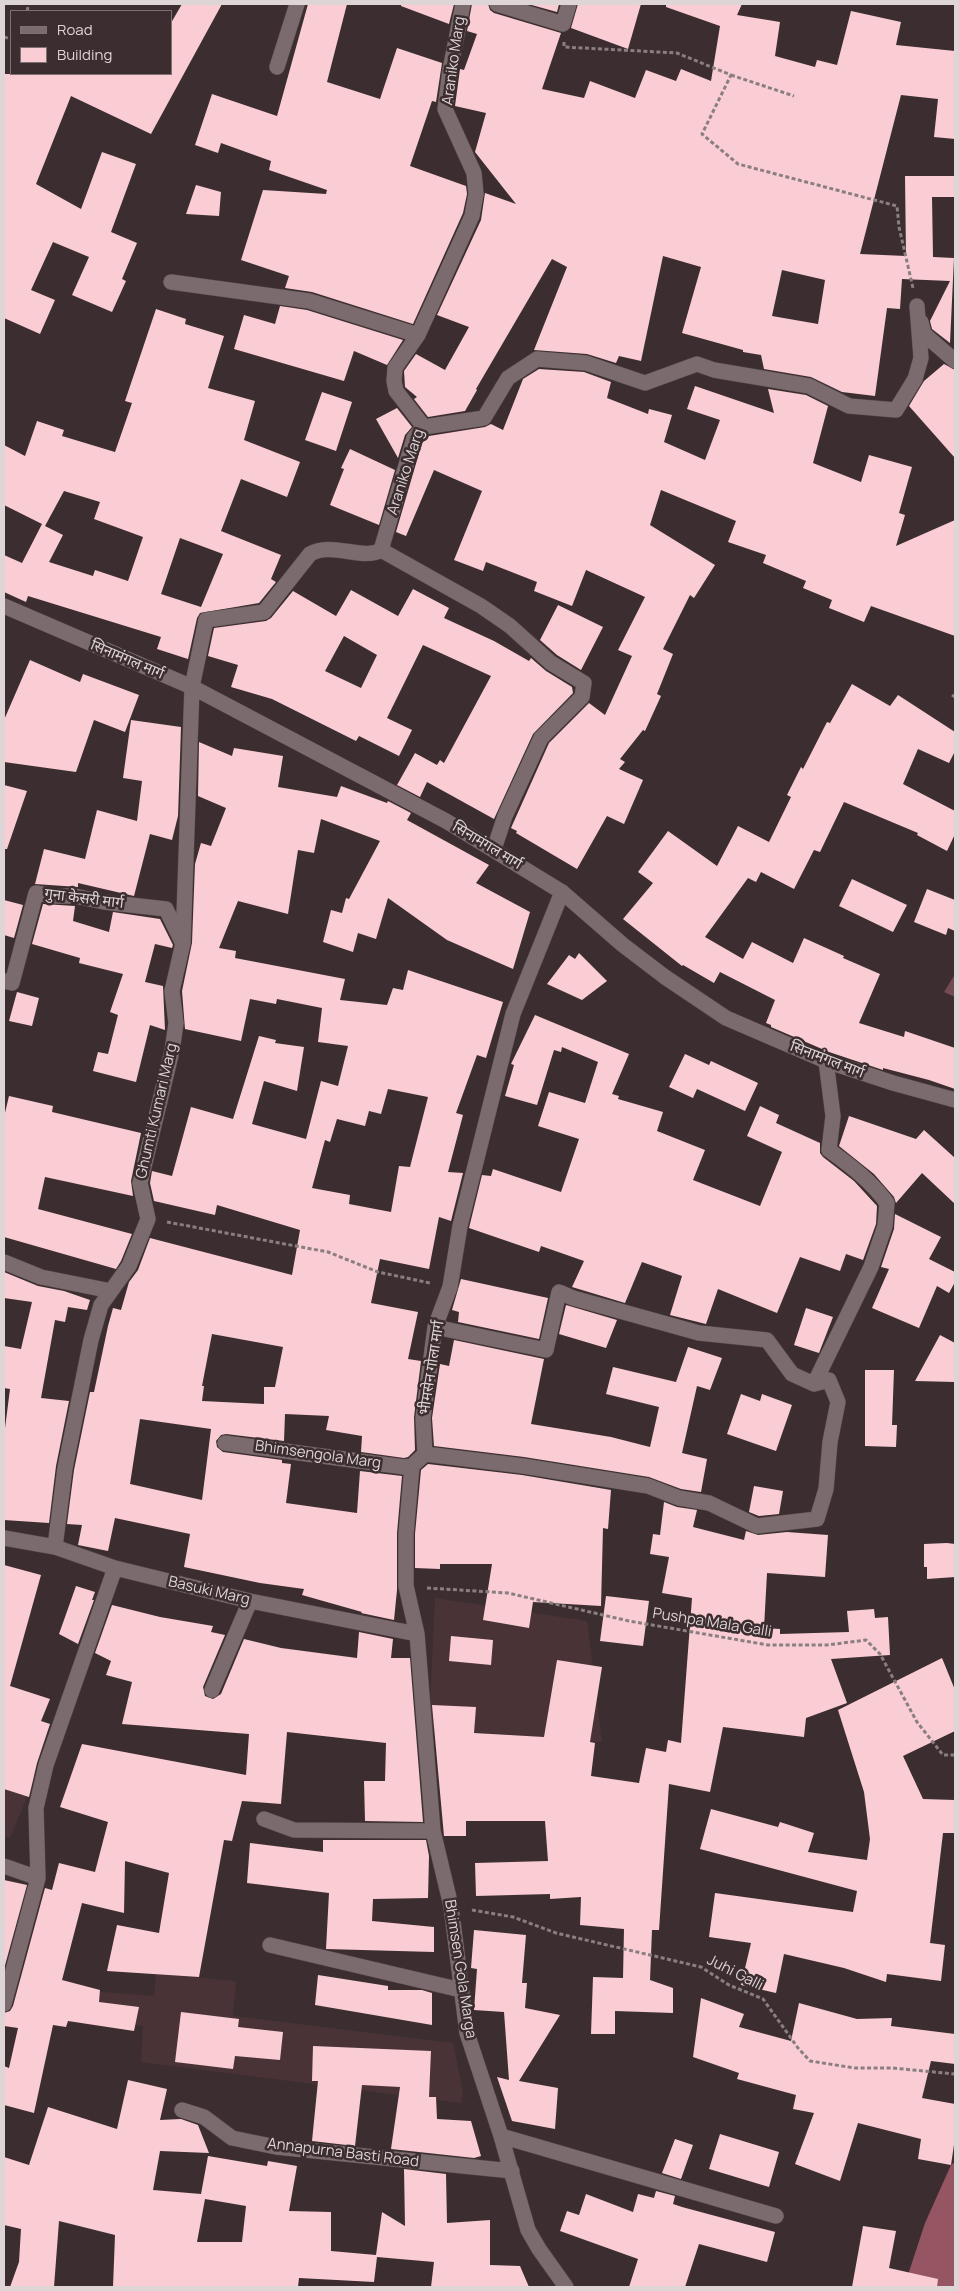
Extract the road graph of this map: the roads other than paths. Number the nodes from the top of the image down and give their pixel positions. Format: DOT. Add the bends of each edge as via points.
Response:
graph roads {
  1 [pos="297,4"];
  2 [pos="463,4"];
  3 [pos="497,4"];
  4 [pos="569,4"];
  5 [pos="276,67"];
  6 [pos="171,282"];
  7 [pos="418,335"];
  8 [pos="955,361"];
  9 [pos="424,427"];
  10 [pos="381,550"];
  11 [pos="4,606"];
  12 [pos="192,688"];
  13 [pos="494,849"];
  14 [pos="562,892"];
  15 [pos="183,943"];
  16 [pos="4,981"];
  17 [pos="826,1061"];
  18 [pos="955,1100"];
  19 [pos="4,1262"];
  20 [pos="111,1291"];
  21 [pos="435,1327"];
  22 [pos="814,1384"];
  23 [pos="225,1443"];
  24 [pos="425,1454"];
  25 [pos="412,1466"];
  26 [pos="4,1538"];
  27 [pos="55,1547"];
  28 [pos="115,1568"];
  29 [pos="250,1601"];
  30 [pos="417,1634"];
  31 [pos="212,1690"];
  32 [pos="264,1819"];
  33 [pos="433,1831"];
  34 [pos="4,1866"];
  35 [pos="38,1878"];
  36 [pos="270,1945"];
  37 [pos="462,1990"];
  38 [pos="4,2004"];
  39 [pos="182,2110"];
  40 [pos="502,2136"];
  41 [pos="512,2172"];
  42 [pos="776,2216"];
  43 [pos="566,2287"];
  1 -- 5 [label="street"];
  2 -- 7 [label="street, Araniko Marg" via="445,109 474,173 476,194 472,216"];
  3 -- 4 [label="street" via="563,24"];
  6 -- 7 [label="street" via="309,302"];
  7 -- 9 [label="street, Araniko Marg" via="396,368 394,381 396,391"];
  8 -- 9 [label="street" via="924,334 917,306 921,358 916,379 896,410 849,406 809,386 714,370 697,364 645,383 586,363 538,359 508,378 484,418"];
  9 -- 10 [label="street, Araniko Marg" via="414,438"];
  10 -- 12 [label="street" via="317,550 310,554 264,612 206,620"];
  10 -- 13 [label="street" via="481,606 510,626 551,663 584,683 582,697 541,738 505,816"];
  11 -- 12 [label="street, सिनामंगल मार्ग"];
  12 -- 13 [label="street, सिनामंगल मार्ग"];
  12 -- 15 [label="street, Ghumti Kumari Marg"];
  13 -- 14 [label="street, सिनामंगल मार्ग"];
  14 -- 17 [label="street, सिनामंगल मार्ग" via="623,945 726,1018"];
  14 -- 21 [label="street, भीमसेन गोला मार्ग" via="513,1014 460,1226 450,1288"];
  15 -- 16 [label="street, गुना केसरी मार्ग" via="166,909 36,893 12,983"];
  15 -- 20 [label="street, Ghumti Kumari Marg" via="172,991 176,1023 172,1051 140,1183 148,1219 129,1266"];
  17 -- 18 [label="street, सिनामंगल मार्ग"];
  17 -- 22 [label="street" via="833,1116 830,1150 874,1186 887,1202 887,1214 871,1267"];
  19 -- 20 [label="street" via="41,1277"];
  20 -- 27 [label="street" via="101,1304 89,1350 64,1468"];
  21 -- 22 [label="street" via="546,1350 559,1292 699,1333 767,1340 792,1374"];
  21 -- 24 [label="street, भीमसेन गोला मार्ग" via="423,1418"];
  22 -- 24 [label="street" via="830,1380 838,1402 826,1489 817,1519 757,1526 709,1503 679,1498 648,1486"];
  23 -- 25 [label="street, Bhimsengola Marg"];
  24 -- 25 [label="street"];
  25 -- 30 [label="street" via="406,1534 406,1586"];
  26 -- 27 [label="street, Basuki Marg"];
  27 -- 28 [label="street, Basuki Marg"];
  28 -- 29 [label="street, Basuki Marg"];
  28 -- 35 [label="street" via="46,1765 36,1808"];
  29 -- 30 [label="street, Basuki Marg"];
  29 -- 31 [label="street"];
  30 -- 33 [label="street, Bhimsen Gola Marga"];
  32 -- 33 [label="street" via="294,1830"];
  33 -- 37 [label="street, Bhimsen Gola Marga" via="452,1906"];
  34 -- 35 [label="street"];
  35 -- 38 [label="street"];
  36 -- 37 [label="street"];
  37 -- 40 [label="street, Bhimsen Gola Marga" via="467,2033"];
  39 -- 41 [label="street, Annapurna Basti Road" via="204,2116 232,2138 276,2147"];
  40 -- 41 [label="street, Bhimsen Gola Marga"];
  40 -- 42 [label="street"];
  41 -- 43 [label="street, Bhimsen Gola Marga" via="528,2230"];
}
